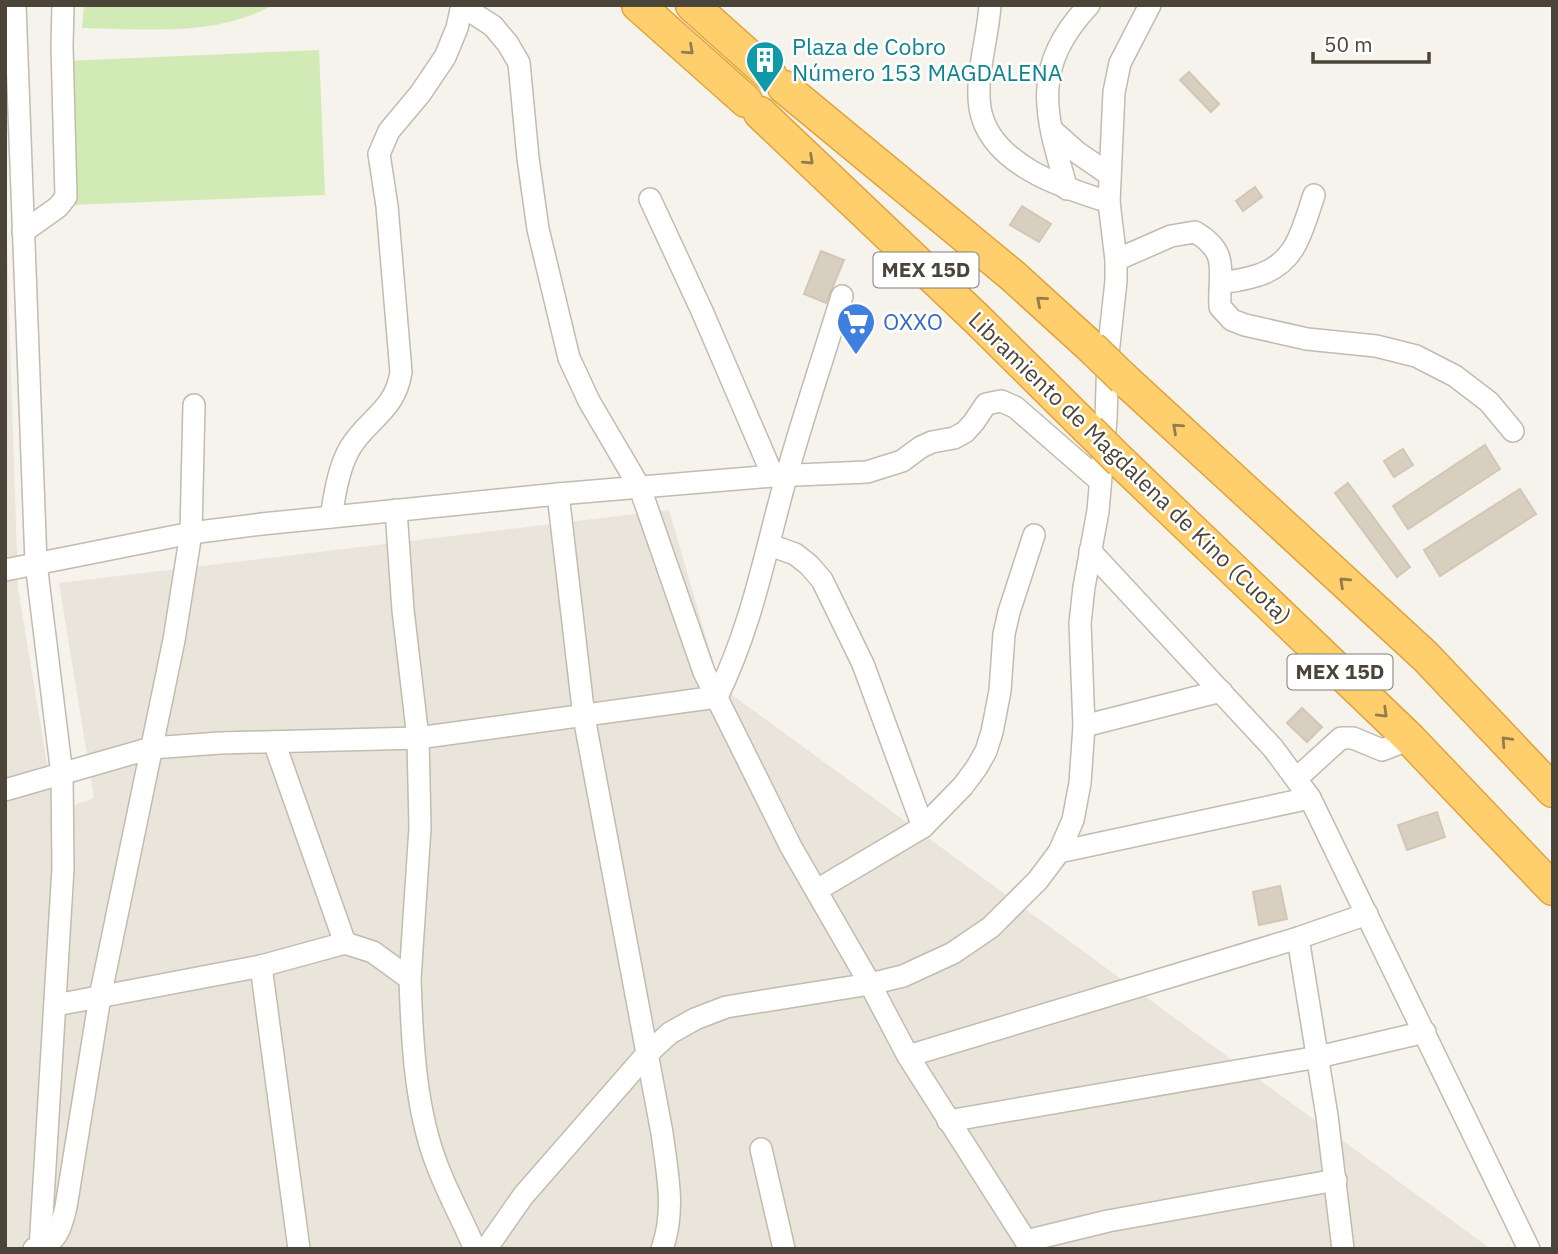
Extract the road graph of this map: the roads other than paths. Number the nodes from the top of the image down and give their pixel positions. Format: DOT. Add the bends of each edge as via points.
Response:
graph roads {
  1 [pos="15,5"];
  2 [pos="63,5"];
  3 [pos="638,5"];
  4 [pos="692,5"];
  5 [pos="990,5"];
  6 [pos="1089,5"];
  7 [pos="1150,5"];
  8 [pos="462,6"];
  9 [pos="11,108"];
  10 [pos="1052,130"];
  11 [pos="1110,174"];
  12 [pos="1067,189"];
  13 [pos="1314,195"];
  14 [pos="650,199"];
  15 [pos="1109,202"];
  16 [pos="23,232"];
  17 [pos="1116,260"];
  18 [pos="1221,282"];
  19 [pos="842,296"];
  20 [pos="16,308"];
  21 [pos="194,405"];
  22 [pos="1513,431"];
  23 [pos="1111,472"];
  24 [pos="780,476"];
  25 [pos="640,488"];
  26 [pos="558,494"];
  27 [pos="396,510"];
  28 [pos="331,517"];
  29 [pos="191,533"];
  30 [pos="1034,535"];
  31 [pos="770,545"];
  32 [pos="1090,551"];
  33 [pos="36,563"];
  34 [pos="5,570"];
  35 [pos="1221,691"];
  36 [pos="717,697"];
  37 [pos="584,717"];
  38 [pos="1084,726"];
  39 [pos="418,738"];
  40 [pos="1410,739"];
  41 [pos="274,742"];
  42 [pos="151,748"];
  43 [pos="62,775"];
  44 [pos="1297,778"];
  45 [pos="5,790"];
  46 [pos="1553,791"];
  47 [pos="1310,798"];
  48 [pos="922,827"];
  49 [pos="1059,852"];
  50 [pos="1553,889"];
  51 [pos="817,890"];
  52 [pos="1367,914"];
  53 [pos="1298,938"];
  54 [pos="345,943"];
  55 [pos="261,966"];
  56 [pos="410,979"];
  57 [pos="870,984"];
  58 [pos="100,997"];
  59 [pos="56,1005"];
  60 [pos="1425,1032"];
  61 [pos="646,1055"];
  62 [pos="908,1056"];
  63 [pos="1318,1057"];
  64 [pos="948,1121"];
  65 [pos="761,1149"];
  66 [pos="1336,1180"];
  67 [pos="1028,1245"];
  68 [pos="38,1248"];
  69 [pos="299,1249"];
  70 [pos="475,1249"];
  71 [pos="486,1249"];
  72 [pos="662,1249"];
  73 [pos="784,1249"];
  74 [pos="1343,1249"];
  75 [pos="1529,1249"];
  1 -- 9 [label="street"];
  2 -- 16 [label="street" via="66,198"];
  3 -- 23 [label="highway, Libramiento de Magdalena de Kino (Cuota) / MEX 15D, one-way, bridge" via="977,319 1089,430"];
  46 -- 4 [label="highway, MEX 15D, one-way, bridge" via="1425,656 1091,347"];
  5 -- 12 [label="street" via="981,68 984,122 1005,151"];
  6 -- 10 [label="street" via="1061,40 1052,63 1046,92"];
  7 -- 11 [label="street" via="1120,63"];
  8 -- 25 [label="street" via="493,26 519,63 538,229 569,358"];
  8 -- 28 [label="street" via="444,57 388,131 379,154 401,372 388,406 351,447 336,484"];
  9 -- 16 [label="street"];
  10 -- 11 [label="street"];
  10 -- 12 [label="street"];
  11 -- 15 [label="street"];
  12 -- 15 [label="street"];
  13 -- 18 [label="street" via="1283,264 1248,279"];
  14 -- 24 [label="street"];
  15 -- 17 [label="street"];
  16 -- 20 [label="street"];
  17 -- 18 [label="street" via="1171,236 1195,232 1222,259"];
  17 -- 23 [label="street"];
  18 -- 22 [label="street" via="1220,307 1232,320 1307,339 1376,346 1416,356 1464,382 1489,402"];
  19 -- 24 [label="street"];
  20 -- 33 [label="street"];
  21 -- 29 [label="street"];
  23 -- 24 [label="street" via="1001,401 986,404 974,422 954,438 921,447 886,468"];
  23 -- 32 [label="street"];
  23 -- 40 [label="highway, Libramiento de Magdalena de Kino (Cuota) / MEX 15D, one-way"];
  24 -- 25 [label="street"];
  24 -- 31 [label="street"];
  25 -- 26 [label="street"];
  25 -- 36 [label="street" via="704,672"];
  26 -- 27 [label="street"];
  26 -- 37 [label="street"];
  27 -- 28 [label="street"];
  27 -- 39 [label="street"];
  28 -- 29 [label="street"];
  29 -- 33 [label="street"];
  29 -- 42 [label="street"];
  30 -- 48 [label="street" via="1009,612 1000,691 986,751 963,786"];
  31 -- 36 [label="street" via="742,639"];
  31 -- 48 [label="street" via="795,554 822,580 863,664"];
  32 -- 35 [label="street"];
  32 -- 38 [label="street" via="1080,623"];
  33 -- 34 [label="street"];
  33 -- 43 [label="street"];
  35 -- 38 [label="street"];
  35 -- 44 [label="street"];
  36 -- 37 [label="street"];
  36 -- 51 [label="street" via="790,847"];
  37 -- 39 [label="street"];
  37 -- 61 [label="street"];
  38 -- 49 [label="street" via="1073,820"];
  39 -- 41 [label="street"];
  39 -- 56 [label="street" via="420,839"];
  40 -- 44 [label="street" via="1382,750 1341,738"];
  40 -- 50 [label="highway, Libramiento de Magdalena de Kino (Cuota) / MEX 15D"];
  41 -- 42 [label="street"];
  41 -- 54 [label="street"];
  42 -- 43 [label="street"];
  42 -- 58 [label="street"];
  43 -- 45 [label="street"];
  43 -- 59 [label="street"];
  44 -- 47 [label="street"];
  47 -- 49 [label="street"];
  47 -- 52 [label="street"];
  48 -- 51 [label="street"];
  49 -- 57 [label="street" via="1010,908 953,953 903,976"];
  51 -- 57 [label="street"];
  52 -- 53 [label="street"];
  52 -- 60 [label="street"];
  53 -- 62 [label="street"];
  53 -- 63 [label="street"];
  54 -- 55 [label="street"];
  54 -- 56 [label="street" via="373,952"];
  55 -- 58 [label="street"];
  55 -- 69 [label="street"];
  56 -- 70 [label="street" via="423,1113 436,1164"];
  57 -- 61 [label="street" via="726,1007 670,1032"];
  57 -- 62 [label="street"];
  58 -- 59 [label="street"];
  58 -- 68 [label="street" via="66,1207 57,1236"];
  59 -- 68 [label="street"];
  60 -- 63 [label="street"];
  60 -- 75 [label="street"];
  61 -- 71 [label="street" via="523,1196"];
  61 -- 72 [label="street" via="670,1197"];
  62 -- 64 [label="street"];
  63 -- 64 [label="street"];
  63 -- 66 [label="street"];
  64 -- 67 [label="street"];
  65 -- 73 [label="street"];
  66 -- 67 [label="street" via="1108,1221"];
  66 -- 74 [label="street"];
}
